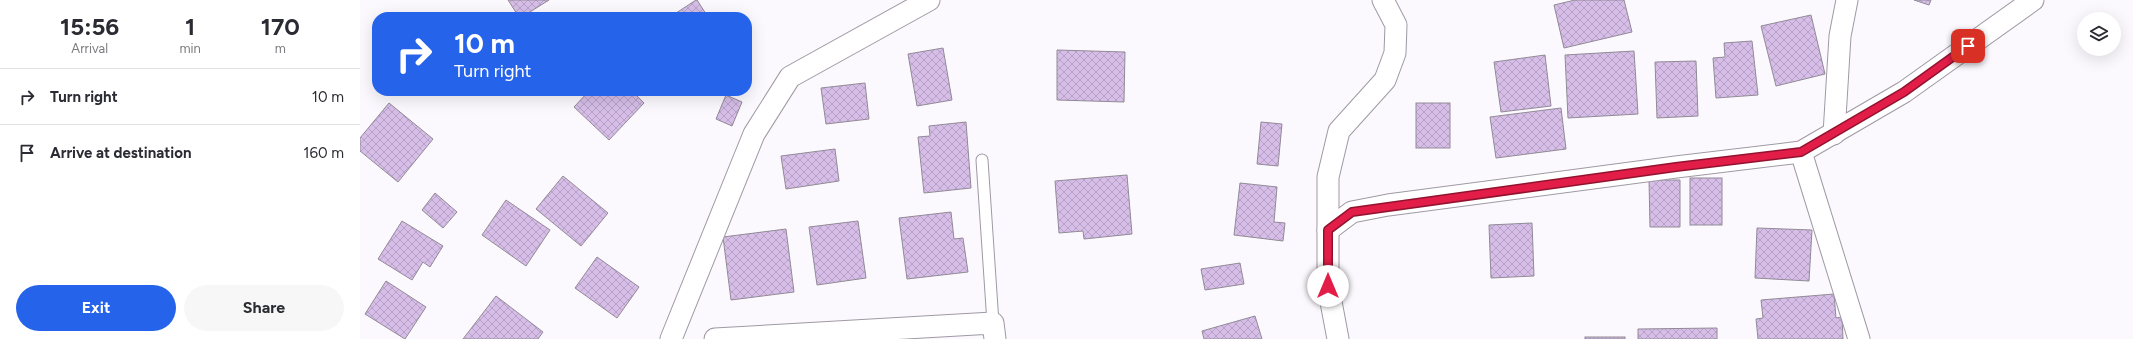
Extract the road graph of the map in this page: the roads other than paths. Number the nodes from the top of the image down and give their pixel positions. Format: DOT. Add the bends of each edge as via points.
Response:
graph roads {
  1 [pos="929,0"];
  2 [pos="1383,0"];
  3 [pos="1847,0"];
  4 [pos="2033,0"];
  5 [pos="1834,134"];
  6 [pos="1801,152"];
  7 [pos="982,160"];
  8 [pos="1328,230"];
  9 [pos="994,331"];
  10 [pos="671,339"];
  11 [pos="715,339"];
  12 [pos="1338,339"];
  13 [pos="1859,339"];
  1 -- 10 [label="street" via="790,77 754,134"];
  2 -- 8 [label="street" via="1396,25 1395,53 1385,80 1339,131 1328,177"];
  3 -- 5 [label="street" via="1840,36"];
  4 -- 5 [label="street" via="1904,92"];
  5 -- 6 [label="street"];
  6 -- 8 [label="street" via="1388,206 1352,212"];
  6 -- 13 [label="street"];
  7 -- 9 [label="lane"];
  8 -- 12 [label="street" via="1328,286"];
  9 -- 11 [label="street"];
}
